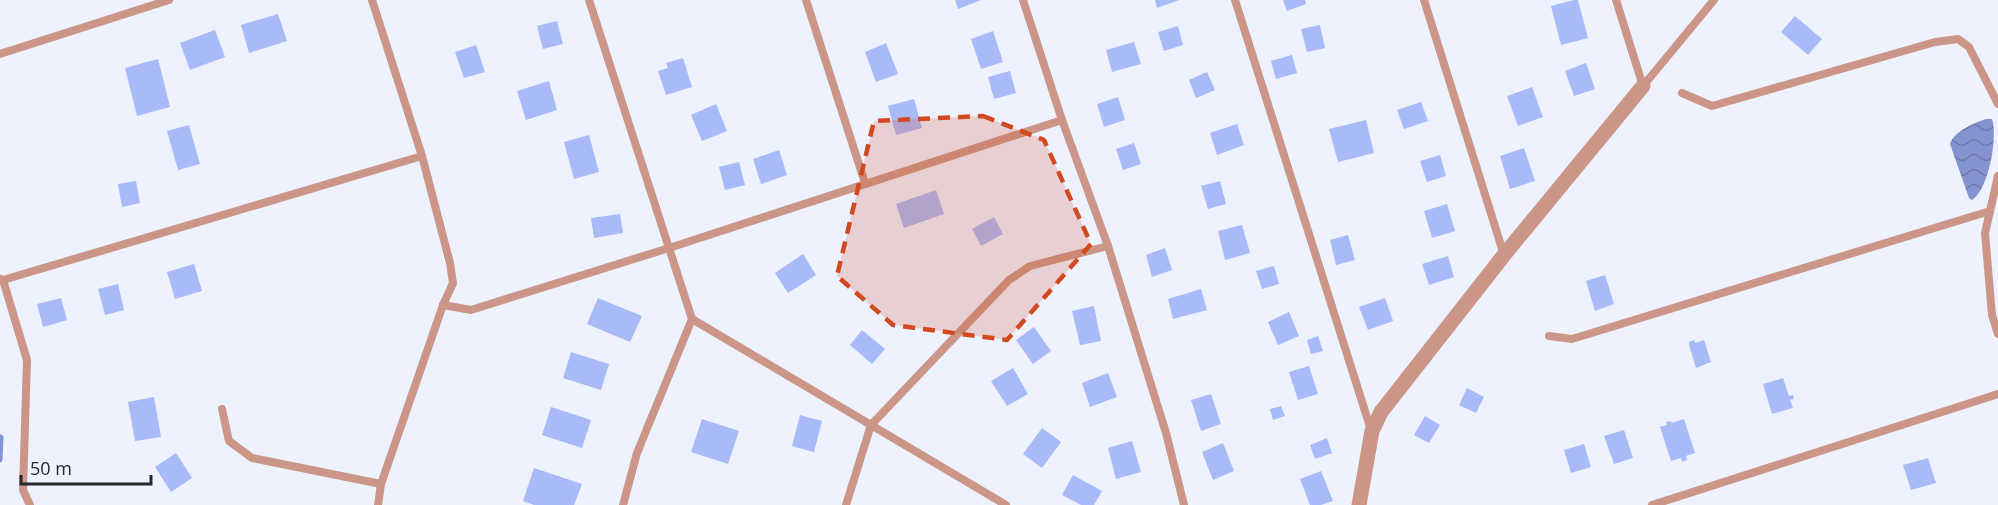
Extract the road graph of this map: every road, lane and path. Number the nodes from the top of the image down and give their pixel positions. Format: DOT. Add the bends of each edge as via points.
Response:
graph roads {
  1 [pos="169,0"];
  2 [pos="372,0"];
  3 [pos="590,0"];
  4 [pos="806,0"];
  5 [pos="1023,0"];
  6 [pos="1235,0"];
  7 [pos="1424,0"];
  8 [pos="1616,0"];
  9 [pos="1714,0"];
  10 [pos="0,54"];
  11 [pos="1643,86"];
  12 [pos="1682,93"];
  13 [pos="1998,104"];
  14 [pos="1062,120"];
  15 [pos="422,156"];
  16 [pos="1998,176"];
  17 [pos="865,183"];
  18 [pos="1990,211"];
  19 [pos="1108,246"];
  20 [pos="669,248"];
  21 [pos="1504,255"];
  22 [pos="1,280"];
  23 [pos="443,305"];
  24 [pos="692,319"];
  25 [pos="1998,334"];
  26 [pos="1549,336"];
  27 [pos="1998,394"];
  28 [pos="222,409"];
  29 [pos="871,425"];
  30 [pos="1372,431"];
  31 [pos="381,484"];
  32 [pos="30,505"];
  33 [pos="378,505"];
  34 [pos="623,505"];
  35 [pos="846,505"];
  36 [pos="1006,505"];
  37 [pos="1184,505"];
  38 [pos="1359,505"];
  39 [pos="1652,505"];
  1 -- 10 [label="lane"];
  2 -- 15 [label="lane"];
  3 -- 20 [label="lane"];
  4 -- 17 [label="lane"];
  5 -- 14 [label="lane"];
  6 -- 30 [label="lane"];
  7 -- 21 [label="lane"];
  8 -- 11 [label="lane"];
  9 -- 11 [label="lane"];
  11 -- 21 [label="street"];
  12 -- 13 [label="lane" via="1712,106 1935,42 1958,39 1969,47"];
  14 -- 17 [label="lane"];
  14 -- 19 [label="lane"];
  15 -- 22 [label="lane"];
  15 -- 23 [label="lane" via="453,283"];
  16 -- 18 [label="lane"];
  17 -- 20 [label="lane"];
  18 -- 25 [label="lane" via="1985,233 1992,315"];
  18 -- 26 [label="lane" via="1572,339"];
  19 -- 29 [label="lane" via="1030,266 1009,280"];
  19 -- 37 [label="lane" via="1166,433"];
  20 -- 23 [label="lane" via="471,309"];
  20 -- 24 [label="lane"];
  21 -- 30 [label="street" via="1381,412"];
  22 -- 32 [label="lane" via="27,360 23,490"];
  23 -- 31 [label="lane"];
  24 -- 29 [label="lane"];
  24 -- 34 [label="lane" via="637,453"];
  27 -- 39 [label="lane"];
  28 -- 31 [label="lane" via="229,441 252,458"];
  29 -- 35 [label="lane"];
  29 -- 36 [label="lane"];
  30 -- 38 [label="street"];
  31 -- 33 [label="lane"];
}
